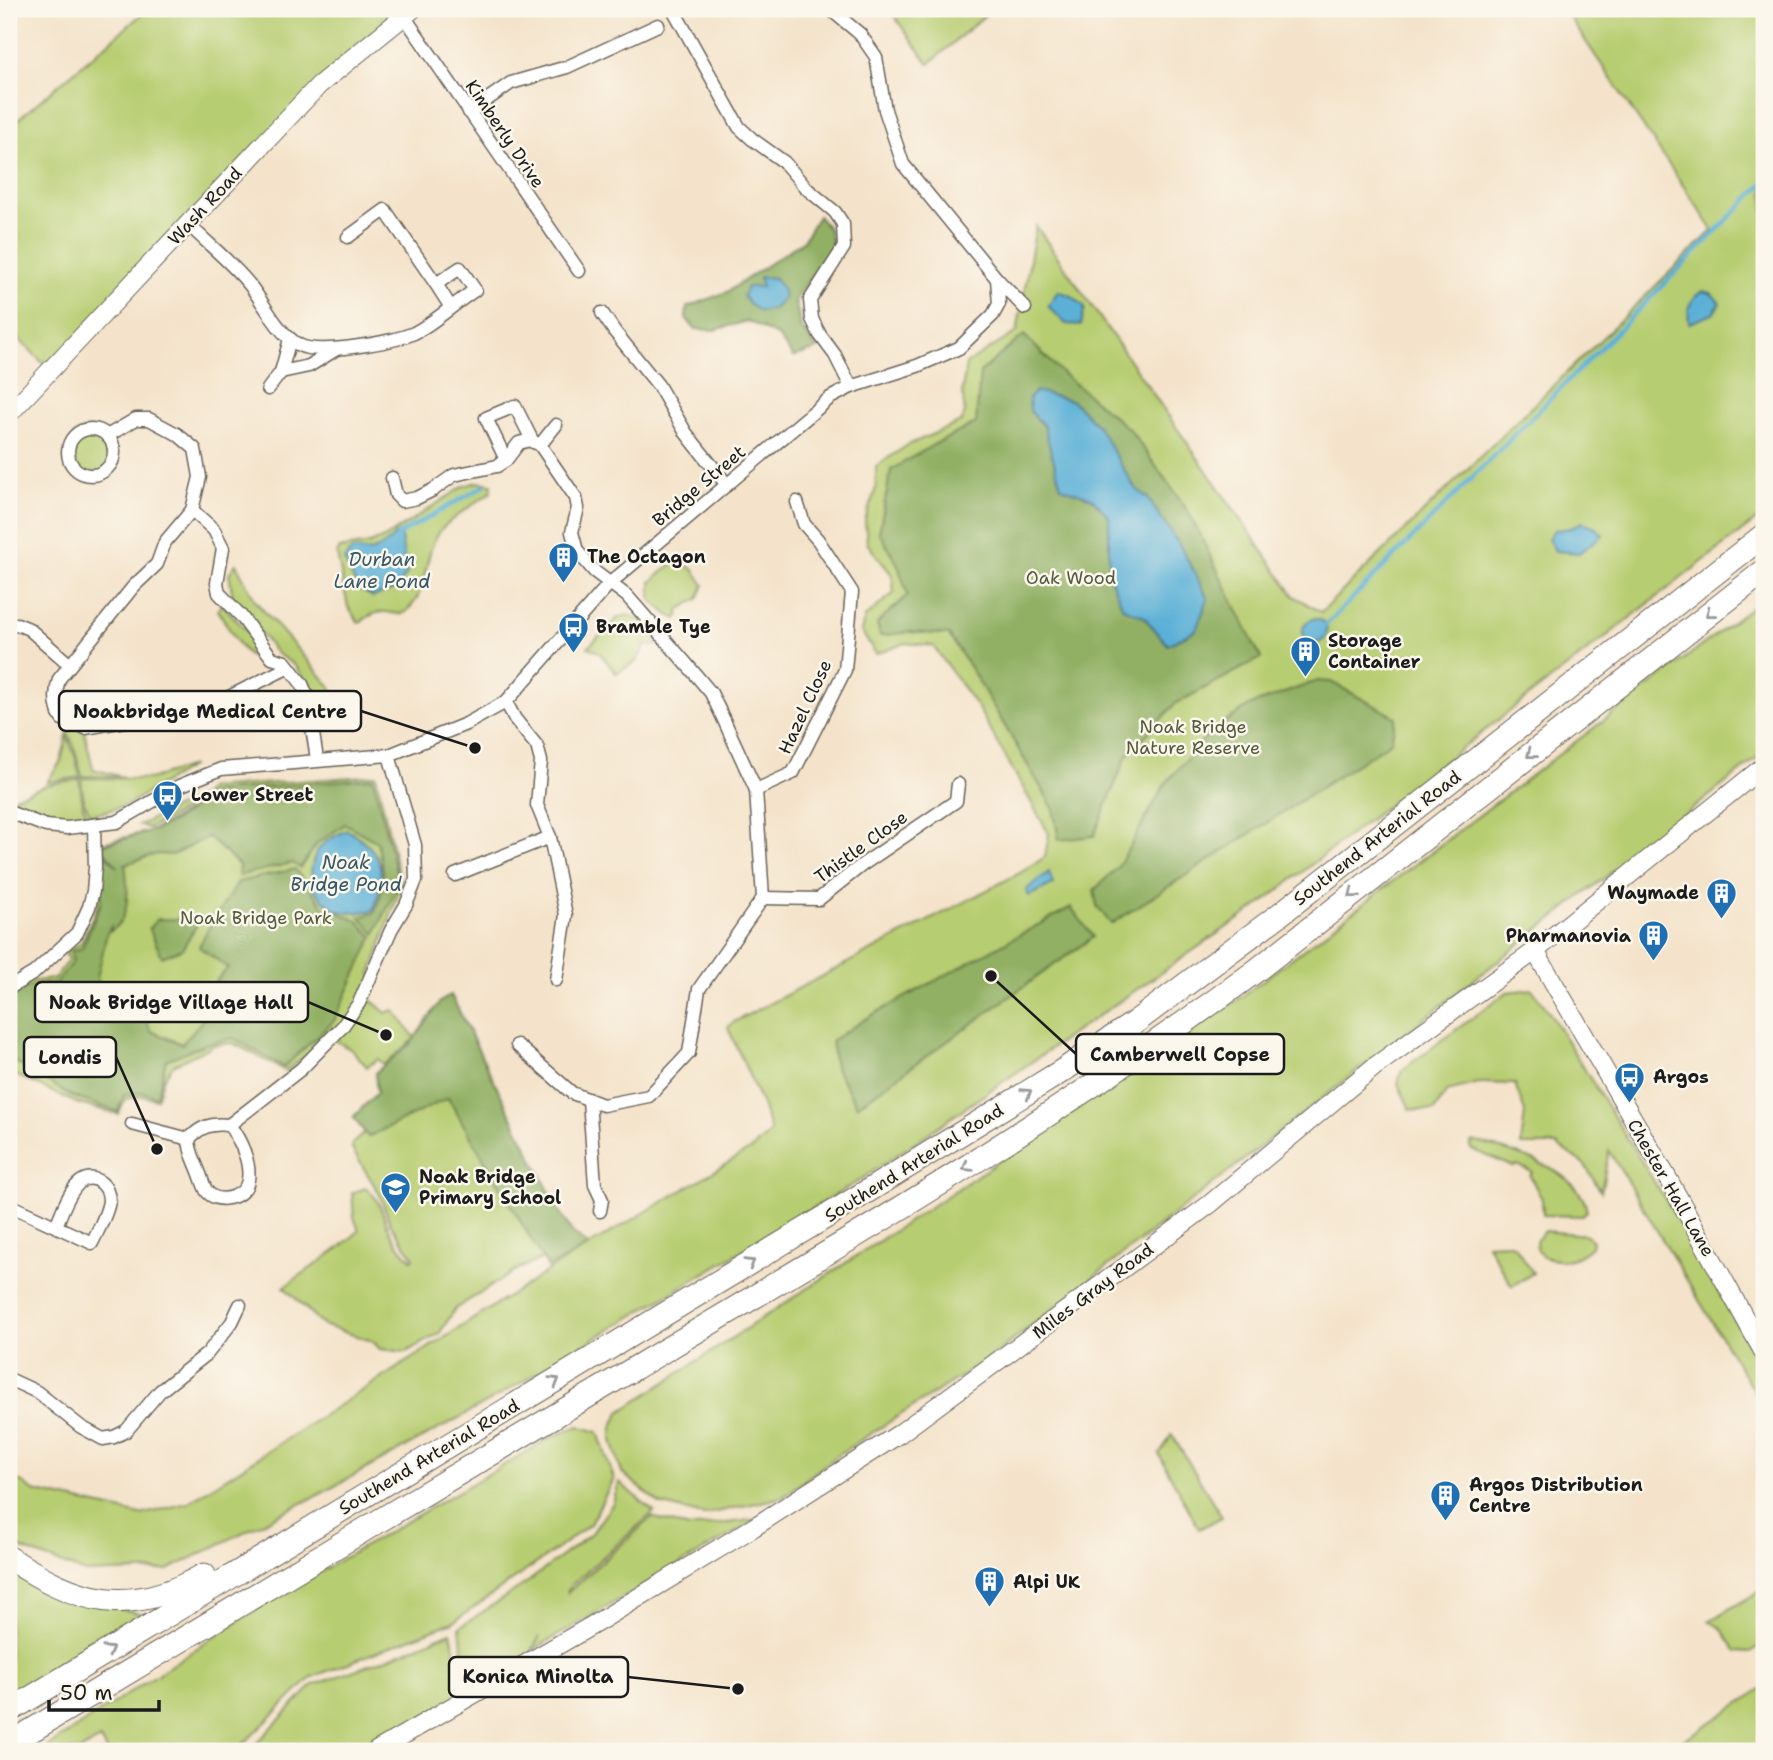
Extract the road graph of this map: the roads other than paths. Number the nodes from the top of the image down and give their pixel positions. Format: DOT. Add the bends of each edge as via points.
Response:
graph roads {
  1 [pos="673,9"];
  2 [pos="830,9"];
  3 [pos="408,12"];
  4 [pos="658,25"];
  5 [pos="540,60"];
  6 [pos="541,74"];
  7 [pos="469,112"];
  8 [pos="188,224"];
  9 [pos="348,237"];
  10 [pos="579,271"];
  11 [pos="993,274"];
  12 [pos="436,284"];
  13 [pos="450,306"];
  14 [pos="1025,308"];
  15 [pos="602,313"];
  16 [pos="290,339"];
  17 [pos="339,348"];
  18 [pos="281,372"];
  19 [pos="851,387"];
  20 [pos="268,389"];
  21 [pos="9,414"];
  22 [pos="556,425"];
  23 [pos="107,436"];
  24 [pos="536,443"];
  25 [pos="506,460"];
  26 [pos="391,478"];
  27 [pos="727,485"];
  28 [pos="797,502"];
  29 [pos="192,510"];
  30 [pos="1764,535"];
  31 [pos="1764,571"];
  32 [pos="609,584"];
  33 [pos="9,628"];
  34 [pos="69,664"];
  35 [pos="289,667"];
  36 [pos="506,702"];
  37 [pos="209,706"];
  38 [pos="175,712"];
  39 [pos="389,754"];
  40 [pos="317,759"];
  41 [pos="1764,766"];
  42 [pos="958,784"];
  43 [pos="756,790"];
  44 [pos="9,812"];
  45 [pos="94,826"];
  46 [pos="550,837"];
  47 [pos="455,875"];
  48 [pos="763,898"];
  49 [pos="1535,951"];
  50 [pos="556,980"];
  51 [pos="9,988"];
  52 [pos="517,1045"];
  53 [pos="589,1100"];
  54 [pos="132,1124"];
  55 [pos="229,1125"];
  56 [pos="189,1139"];
  57 [pos="9,1205"];
  58 [pos="600,1211"];
  59 [pos="56,1226"];
  60 [pos="240,1305"];
  61 [pos="1764,1353"];
  62 [pos="9,1380"];
  63 [pos="438,1452"];
  64 [pos="9,1558"];
  65 [pos="9,1711"];
  66 [pos="9,1744"];
  67 [pos="376,1751"];
  1 -- 19 [label="street" via="739,127 784,162 842,224 844,247 810,300 812,319"];
  2 -- 11 [label="street" via="860,34 876,57 885,110 903,164"];
  3 -- 7 [label="street, Kimberly Drive"];
  3 -- 8 [label="street, Wash Road" via="320,85"];
  4 -- 6 [label="street" via="567,67"];
  5 -- 6 [label="street"];
  6 -- 7 [label="street" via="510,83"];
  7 -- 10 [label="street, Kimberly Drive"];
  8 -- 16 [label="street" via="248,283"];
  8 -- 21 [label="street, Wash Road"];
  9 -- 12 [label="street" via="386,210"];
  11 -- 14 [label="street"];
  11 -- 19 [label="street, Bridge Street" via="999,304 958,348"];
  12 -- 13 [label="street"];
  12 -- 13 [label="street" via="460,268 475,290"];
  13 -- 17 [label="street" via="417,331 396,340"];
  15 -- 27 [label="street"];
  16 -- 17 [label="street" via="316,350"];
  16 -- 18 [label="street"];
  17 -- 18 [label="street" via="309,366"];
  18 -- 20 [label="street"];
  19 -- 27 [label="street, Bridge Street" via="830,398"];
  22 -- 24 [label="street"];
  23 -- 29 [label="street" via="136,419 149,419 177,434 194,449 200,477"];
  24 -- 25 [label="street" via="519,443"];
  24 -- 25 [label="street" via="515,406 486,418"];
  24 -- 32 [label="street" via="576,498 572,531 577,551"];
  25 -- 26 [label="street" via="454,475 425,494 402,501"];
  27 -- 32 [label="street, Bridge Street"];
  28 -- 43 [label="street, Hazel Close" via="804,524 852,592 845,670 793,773"];
  29 -- 34 [label="street" via="165,542 157,564"];
  29 -- 35 [label="street" via="214,530 222,548 219,593 272,658"];
  63 -- 30 [label="highway, Southend Arterial Road, one-way" via="964,1133 1134,1023"];
  31 -- 66 [label="highway, Southend Arterial Road, one-way" via="1256,970 1077,1097 871,1228"];
  32 -- 36 [label="street, Bridge Street"];
  32 -- 43 [label="street" via="627,596 711,693"];
  33 -- 34 [label="street" via="17,624 29,629"];
  34 -- 38 [label="street" via="55,690 61,716 85,728"];
  35 -- 37 [label="street"];
  35 -- 40 [label="street" via="307,696"];
  36 -- 39 [label="street, Bridge Street" via="466,724"];
  36 -- 46 [label="street" via="537,746 541,761 537,805"];
  39 -- 40 [label="street, Bridge Street"];
  39 -- 55 [label="street" via="415,845 416,880 406,905 359,1003 342,1027 301,1069"];
  40 -- 45 [label="street, Bridge Street" via="221,769 179,786 117,822"];
  41 -- 49 [label="street, Miles Gray Road"];
  42 -- 48 [label="street, Thistle Close" via="956,801 819,899"];
  43 -- 48 [label="street"];
  44 -- 45 [label="street, Bridge Street" via="46,826"];
  45 -- 51 [label="street" via="93,891 77,933 34,973"];
  46 -- 47 [label="street"];
  46 -- 50 [label="street" via="566,915"];
  48 -- 53 [label="street" via="699,989 689,1052 649,1096 603,1105"];
  49 -- 61 [label="street, Chester Hall Lane"];
  49 -- 67 [label="street, Miles Gray Road" via="1374,1068 1210,1204 898,1434 603,1619"];
  52 -- 53 [label="street" via="572,1093"];
  53 -- 58 [label="street"];
  54 -- 56 [label="street"];
  55 -- 56 [label="street" via="206,1125"];
  55 -- 56 [label="street" via="248,1165 248,1182 242,1193 228,1199 207,1192"];
  57 -- 59 [label="street"];
  59 -- 59 [label="street" via="79,1182 86,1178 102,1184 109,1203 92,1243"];
  60 -- 62 [label="street" via="207,1354 160,1391 126,1431 114,1437 103,1439 80,1427 37,1392"];
  63 -- 64 [label="highway" via="303,1518 168,1594 131,1601 92,1598 53,1585"];
  65 -- 63 [label="highway, Southend Arterial Road, one-way"];
}
